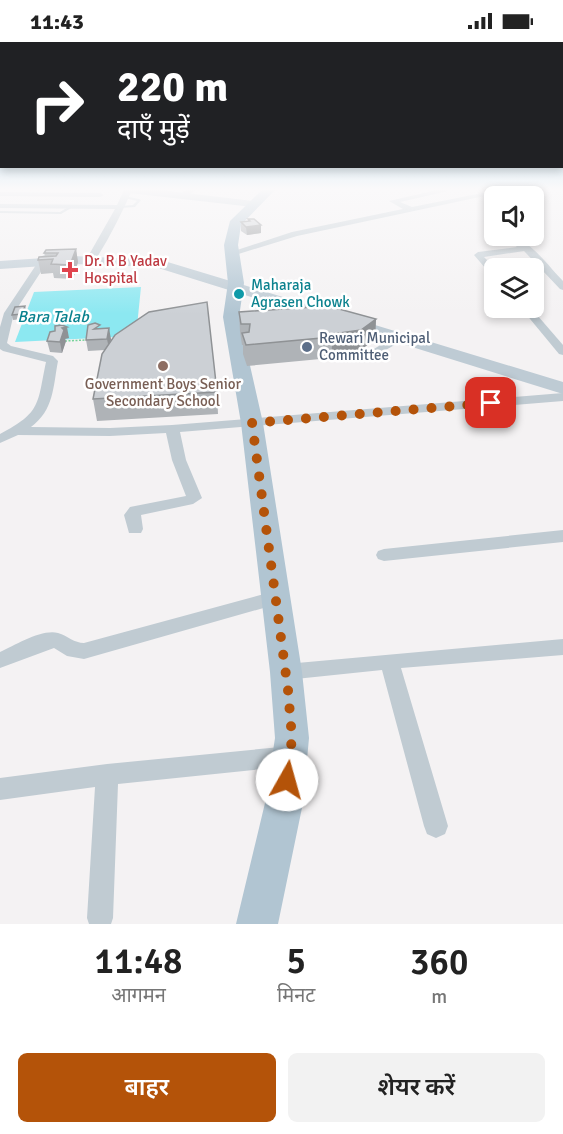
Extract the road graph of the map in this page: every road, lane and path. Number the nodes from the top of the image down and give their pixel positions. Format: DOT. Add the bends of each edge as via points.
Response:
graph roads {
  1 [pos="109,231"];
  2 [pos="234,231"];
  3 [pos="309,231"];
  4 [pos="523,246"];
  5 [pos="526,248"];
  6 [pos="232,253"];
  7 [pos="92,258"];
  8 [pos="44,259"];
  9 [pos="484,262"];
  10 [pos="0,263"];
  11 [pos="563,271"];
  12 [pos="550,273"];
  13 [pos="235,286"];
  14 [pos="563,287"];
  15 [pos="534,318"];
  16 [pos="398,338"];
  17 [pos="93,339"];
  18 [pos="1,344"];
  19 [pos="563,352"];
  20 [pos="348,353"];
  21 [pos="55,356"];
  22 [pos="563,381"];
  23 [pos="563,388"];
  24 [pos="563,397"];
  25 [pos="40,411"];
  26 [pos="252,423"];
  27 [pos="172,429"];
  28 [pos="15,432"];
  29 [pos="49,433"];
  30 [pos="0,439"];
  31 [pos="135,529"];
  32 [pos="563,536"];
  33 [pos="384,555"];
  34 [pos="275,598"];
  35 [pos="563,647"];
  36 [pos="0,660"];
  37 [pos="389,661"];
  38 [pos="286,672"];
  39 [pos="291,756"];
  40 [pos="107,775"];
  41 [pos="0,789"];
  42 [pos="436,826"];
  43 [pos="100,918"];
  44 [pos="257,924"];
  1 -- 7 [label="street"];
  2 -- 6 [label="main road"];
  3 -- 6 [label="street"];
  4 -- 5 [label="street"];
  5 -- 9 [label="street" via="478,255"];
  5 -- 12 [label="street"];
  6 -- 13 [label="main road"];
  7 -- 8 [label="main road"];
  7 -- 13 [label="main road" via="156,263"];
  8 -- 10 [label="main road"];
  8 -- 18 [label="street" via="9,313"];
  11 -- 12 [label="street"];
  12 -- 14 [label="street"];
  13 -- 16 [label="main road"];
  13 -- 22 [label="main road"];
  13 -- 26 [label="main road" via="231,316"];
  15 -- 19 [label="street"];
  16 -- 20 [label="street" via="375,353"];
  16 -- 23 [label="main road"];
  17 -- 21 [label="path" via="64,341"];
  18 -- 21 [label="street" via="7,349"];
  21 -- 25 [label="street"];
  24 -- 26 [label="street"];
  25 -- 28 [label="street"];
  25 -- 29 [label="street"];
  26 -- 27 [label="street"];
  26 -- 34 [label="main road"];
  27 -- 29 [label="street"];
  27 -- 31 [label="street" via="194,498 136,511 132,515"];
  28 -- 29 [label="street"];
  28 -- 30 [label="street"];
  32 -- 33 [label="street"];
  34 -- 36 [label="street" via="84,651 70,651 60,642 50,640"];
  34 -- 38 [label="main road"];
  35 -- 37 [label="street"];
  37 -- 38 [label="street"];
  37 -- 42 [label="street"];
  38 -- 39 [label="main road"];
  39 -- 40 [label="street"];
  39 -- 44 [label="main road"];
  40 -- 41 [label="street"];
  40 -- 43 [label="street"];
}
